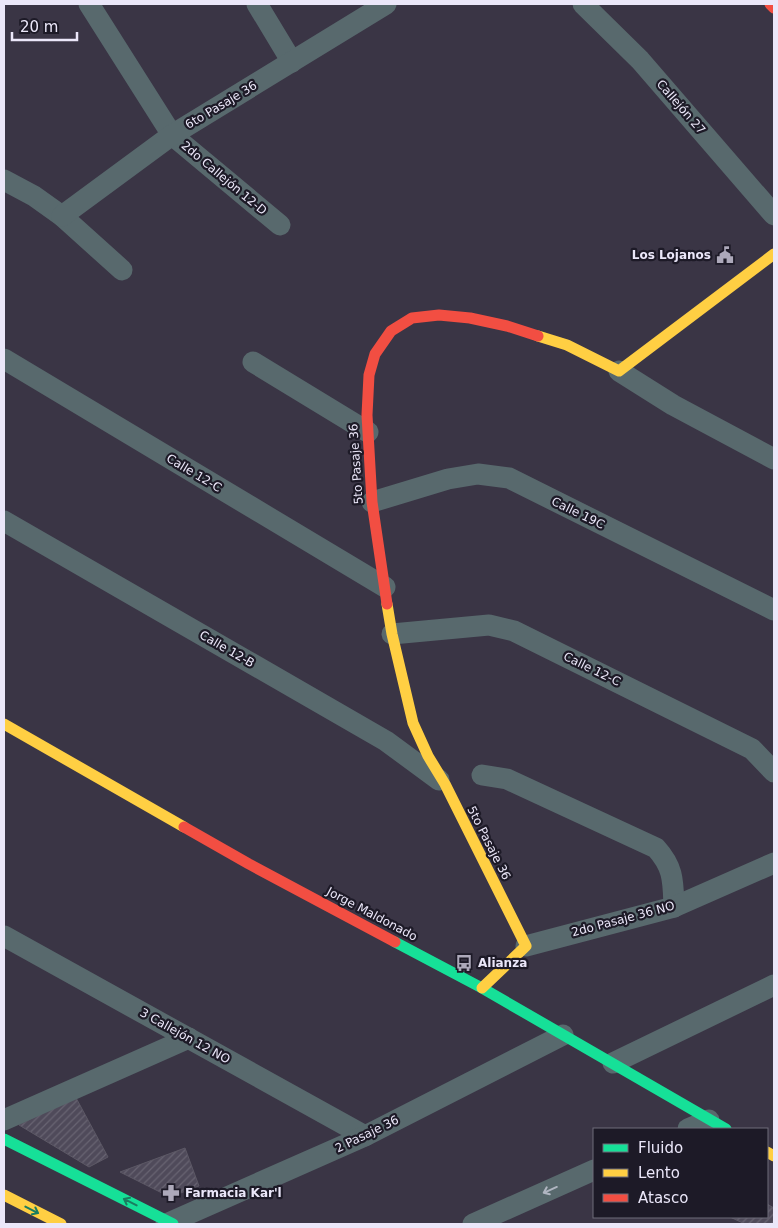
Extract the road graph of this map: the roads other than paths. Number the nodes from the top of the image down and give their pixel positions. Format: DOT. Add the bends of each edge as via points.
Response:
graph roads {
  1 [pos="89,4"];
  2 [pos="257,4"];
  3 [pos="386,4"];
  4 [pos="583,4"];
  5 [pos="770,4"];
  6 [pos="774,8"];
  7 [pos="292,62"];
  8 [pos="172,135"];
  9 [pos="4,180"];
  10 [pos="774,215"];
  11 [pos="62,216"];
  12 [pos="280,225"];
  13 [pos="774,254"];
  14 [pos="122,270"];
  15 [pos="4,359"];
  16 [pos="253,362"];
  17 [pos="619,371"];
  18 [pos="368,432"];
  19 [pos="774,459"];
  20 [pos="372,502"];
  21 [pos="4,521"];
  22 [pos="385,587"];
  23 [pos="774,610"];
  24 [pos="392,634"];
  25 [pos="4,724"];
  26 [pos="774,772"];
  27 [pos="482,775"];
  28 [pos="445,784"];
  29 [pos="774,863"];
  30 [pos="674,906"];
  31 [pos="4,936"];
  32 [pos="526,946"];
  33 [pos="774,985"];
  34 [pos="482,988"];
  35 [pos="563,1035"];
  36 [pos="189,1038"];
  37 [pos="613,1063"];
  38 [pos="4,1120"];
  39 [pos="717,1125"];
  40 [pos="695,1128"];
  41 [pos="366,1136"];
  42 [pos="4,1139"];
  43 [pos="593,1170"];
  44 [pos="4,1195"];
  45 [pos="61,1224"];
  46 [pos="170,1224"];
  47 [pos="473,1224"];
  1 -- 8 [label="street, 2do Callejón 12-D"];
  2 -- 7 [label="street"];
  3 -- 7 [label="street, 6to Pasaje 36"];
  4 -- 10 [label="street, Callejón 27" via="640,60"];
  5 -- 6 [label="street"];
  7 -- 8 [label="street, 6to Pasaje 36"];
  8 -- 11 [label="street, 6to Pasaje 36"];
  8 -- 12 [label="street, 2do Callejón 12-D"];
  9 -- 11 [label="street"];
  11 -- 14 [label="street"];
  13 -- 17 [label="street"];
  15 -- 22 [label="street, Calle 12-C"];
  16 -- 18 [label="street"];
  17 -- 18 [label="street, 5to Pasaje 36" via="567,345 506,326 439,315 412,318 391,331 375,354 370,375"];
  17 -- 19 [label="street" via="672,405"];
  18 -- 20 [label="street, 5to Pasaje 36"];
  20 -- 22 [label="street, 5to Pasaje 36"];
  20 -- 23 [label="street, Calle 19C" via="448,479 478,474 509,478"];
  21 -- 28 [label="street, Calle 12-B" via="386,741"];
  22 -- 24 [label="street, 5to Pasaje 36"];
  24 -- 26 [label="street, Calle 12-C" via="489,625 514,631 752,749"];
  24 -- 28 [label="street, 5to Pasaje 36" via="414,723"];
  25 -- 34 [label="street, Jorge Maldonado" via="249,864"];
  27 -- 30 [label="street" via="507,778 656,848 670,866"];
  28 -- 32 [label="street, 5to Pasaje 36"];
  29 -- 30 [label="street, 2do Pasaje 36 NO"];
  30 -- 32 [label="street, 2do Pasaje 36 NO"];
  31 -- 36 [label="street, 3 Callejón 12 NO"];
  32 -- 34 [label="street"];
  33 -- 37 [label="street"];
  34 -- 35 [label="street, Jorge Maldonado"];
  35 -- 37 [label="street, Jorge Maldonado"];
  35 -- 41 [label="street, 2 Pasaje 36"];
  36 -- 38 [label="street"];
  36 -- 41 [label="street, 3 Callejón 12 NO"];
  37 -- 39 [label="street, Jorge Maldonado"];
  39 -- 40 [label="street"];
  41 -- 46 [label="street, 2 Pasaje 36"];
  46 -- 42 [label="street, one-way"];
  43 -- 47 [label="street, one-way"];
  44 -- 45 [label="street, one-way"];
}
